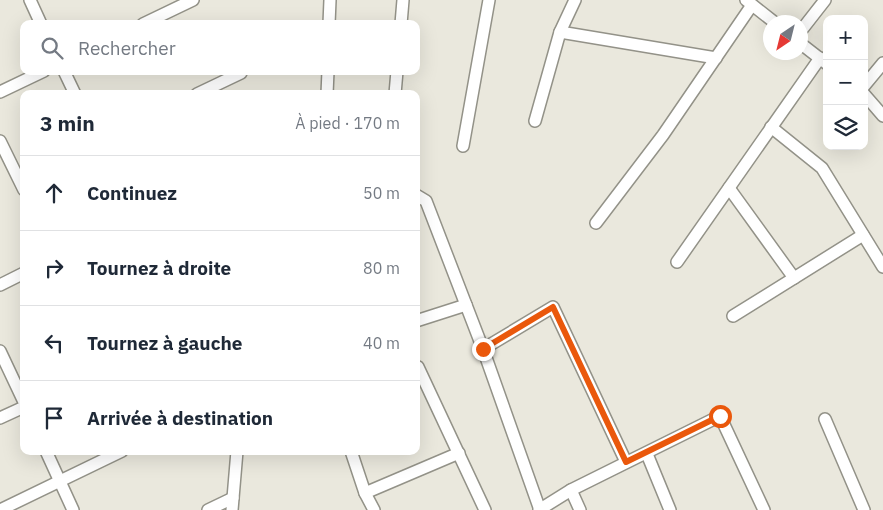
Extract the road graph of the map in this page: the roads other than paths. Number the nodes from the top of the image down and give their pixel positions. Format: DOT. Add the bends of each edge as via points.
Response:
graph roads {
  1 [pos="30,0"];
  2 [pos="194,0"];
  3 [pos="330,0"];
  4 [pos="404,0"];
  5 [pos="489,0"];
  6 [pos="575,0"];
  7 [pos="825,0"];
  8 [pos="749,2"];
  9 [pos="765,15"];
  10 [pos="39,20"];
  11 [pos="152,20"];
  12 [pos="329,20"];
  13 [pos="402,20"];
  14 [pos="808,22"];
  15 [pos="560,32"];
  16 [pos="808,49"];
  17 [pos="716,58"];
  18 [pos="823,61"];
  19 [pos="883,63"];
  20 [pos="36,75"];
  21 [pos="66,75"];
  22 [pos="237,75"];
  23 [pos="328,75"];
  24 [pos="397,75"];
  25 [pos="868,81"];
  26 [pos="73,90"];
  27 [pos="205,90"];
  28 [pos="327,90"];
  29 [pos="395,90"];
  30 [pos="0,92"];
  31 [pos="868,99"];
  32 [pos="883,116"];
  33 [pos="535,121"];
  34 [pos="771,128"];
  35 [pos="0,140"];
  36 [pos="463,146"];
  37 [pos="20,182"];
  38 [pos="729,188"];
  39 [pos="420,197"];
  40 [pos="596,222"];
  41 [pos="863,236"];
  42 [pos="677,262"];
  43 [pos="883,267"];
  44 [pos="20,275"];
  45 [pos="794,278"];
  46 [pos="0,285"];
  47 [pos="466,305"];
  48 [pos="733,316"];
  49 [pos="420,320"];
  50 [pos="483,349"];
  51 [pos="0,351"];
  52 [pos="420,371"];
  53 [pos="20,394"];
  54 [pos="20,409"];
  55 [pos="0,418"];
  56 [pos="825,419"];
  57 [pos="459,453"];
  58 [pos="647,454"];
  59 [pos="48,455"];
  60 [pos="114,455"];
  61 [pos="236,455"];
  62 [pos="353,455"];
  63 [pos="626,462"];
  64 [pos="59,481"];
  65 [pos="571,490"];
  66 [pos="365,493"];
  67 [pos="232,504"];
  68 [pos="0,510"];
  69 [pos="73,510"];
  70 [pos="208,510"];
  71 [pos="374,510"];
  72 [pos="485,510"];
  73 [pos="539,510"];
  74 [pos="580,510"];
  75 [pos="670,510"];
  76 [pos="764,510"];
  77 [pos="864,510"];
  1 -- 10 [label="street"];
  2 -- 11 [label="street"];
  3 -- 12 [label="street"];
  4 -- 13 [label="street"];
  5 -- 36 [label="street"];
  6 -- 15 [label="street"];
  7 -- 14 [label="street"];
  8 -- 9 [label="street"];
  8 -- 17 [label="street"];
  15 -- 17 [label="street"];
  15 -- 33 [label="street"];
  16 -- 18 [label="street"];
  17 -- 40 [label="street" via="663,135"];
  18 -- 34 [label="street"];
  19 -- 25 [label="street"];
  20 -- 30 [label="street"];
  21 -- 26 [label="street"];
  22 -- 27 [label="street"];
  23 -- 28 [label="street"];
  24 -- 29 [label="street"];
  31 -- 32 [label="street"];
  34 -- 38 [label="street"];
  34 -- 41 [label="street" via="822,168"];
  35 -- 37 [label="street"];
  38 -- 42 [label="street"];
  38 -- 45 [label="street"];
  39 -- 47 [label="street" via="426,201"];
  41 -- 43 [label="street"];
  41 -- 45 [label="street"];
  44 -- 46 [label="street"];
  45 -- 48 [label="street"];
  47 -- 49 [label="street"];
  47 -- 50 [label="street"];
  50 -- 63 [label="street" via="553,307"];
  50 -- 73 [label="street"];
  51 -- 53 [label="street"];
  52 -- 57 [label="street"];
  54 -- 55 [label="street"];
  56 -- 77 [label="street"];
  57 -- 66 [label="street"];
  57 -- 72 [label="street"];
  58 -- 63 [label="street"];
  58 -- 75 [label="street"];
  58 -- 76 [label="street" via="720,416"];
  59 -- 64 [label="street"];
  60 -- 64 [label="street"];
  61 -- 67 [label="street"];
  62 -- 66 [label="street"];
  63 -- 65 [label="street"];
  64 -- 68 [label="street"];
  64 -- 69 [label="street"];
  65 -- 73 [label="street"];
  65 -- 74 [label="street"];
  66 -- 71 [label="street"];
  67 -- 70 [label="street"];
}
